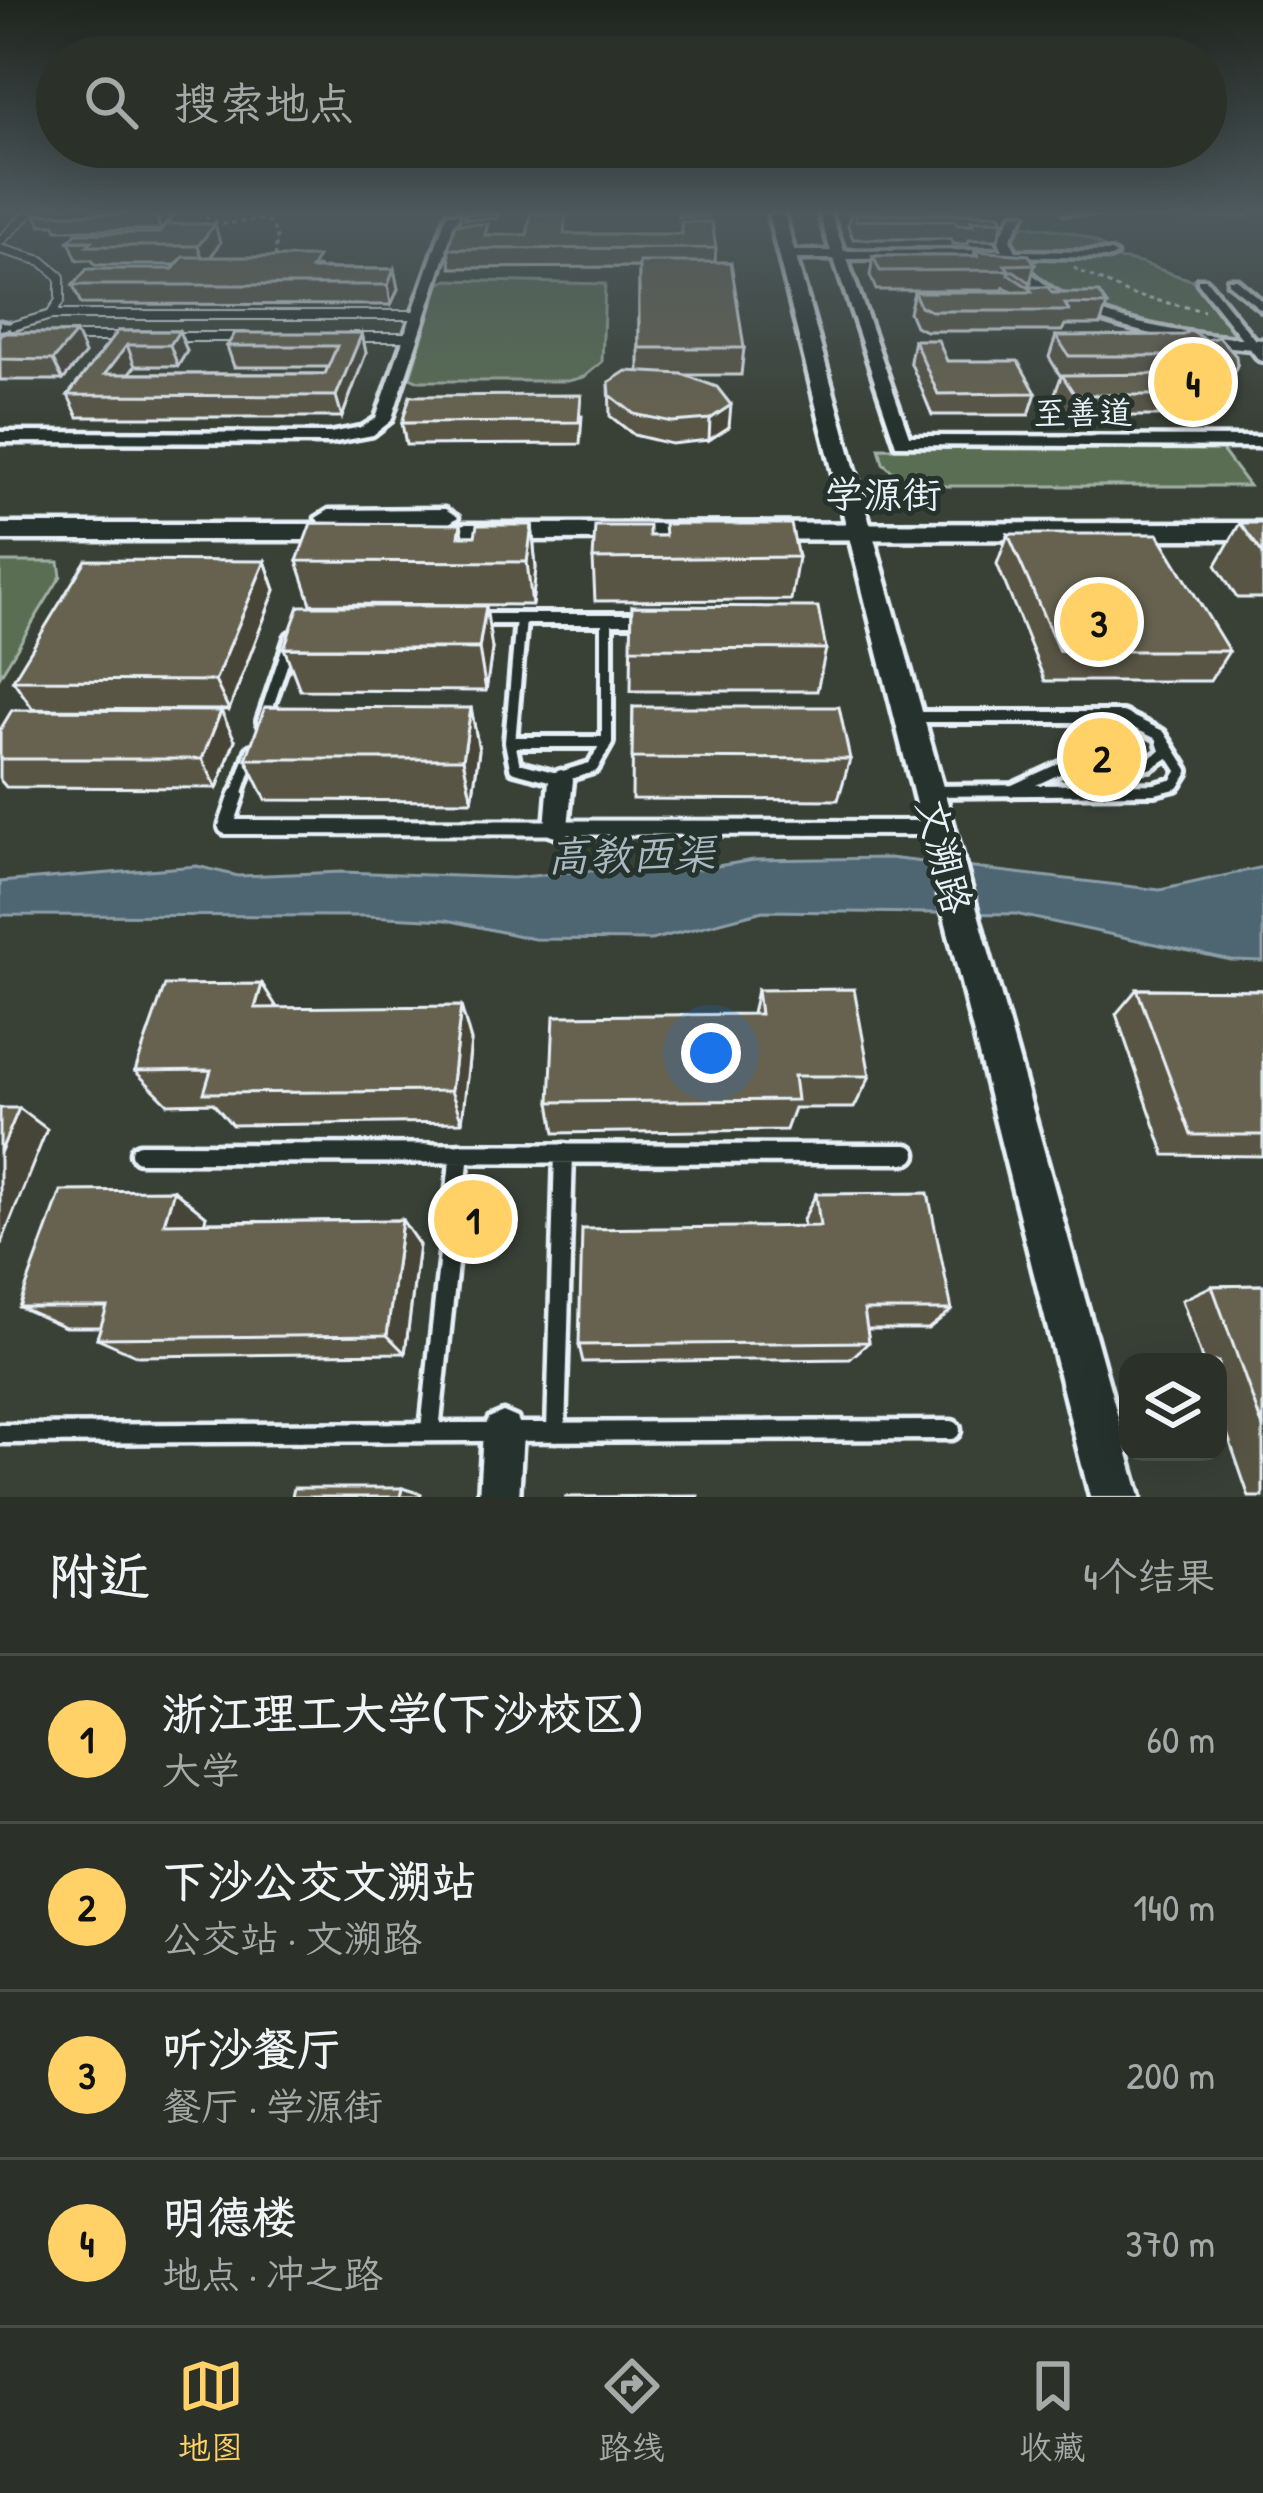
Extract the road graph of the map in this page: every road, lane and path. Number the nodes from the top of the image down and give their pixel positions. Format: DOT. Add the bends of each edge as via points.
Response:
graph roads {
  1 [pos="64,284"];
  2 [pos="429,284"];
  3 [pos="794,284"];
  4 [pos="850,284"];
  5 [pos="1039,284"];
  6 [pos="1104,284"];
  7 [pos="1204,284"];
  8 [pos="1235,284"];
  9 [pos="1263,308"];
  10 [pos="418,315"];
  11 [pos="1229,315"];
  12 [pos="52,316"];
  13 [pos="10,330"];
  14 [pos="41,337"];
  15 [pos="134,337"];
  16 [pos="157,337"];
  17 [pos="250,337"];
  18 [pos="342,337"];
  19 [pos="411,337"];
  20 [pos="1260,350"];
  21 [pos="0,437"];
  22 [pos="1263,442"];
  23 [pos="0,518"];
  24 [pos="1263,518"];
  25 [pos="859,525"];
  26 [pos="1263,531"];
  27 [pos="0,532"];
  28 [pos="454,619"];
  29 [pos="520,619"];
  30 [pos="297,620"];
  31 [pos="607,620"];
  32 [pos="652,620"];
  33 [pos="910,717"];
  34 [pos="1160,733"];
  35 [pos="510,742"];
  36 [pos="608,742"];
  37 [pos="561,780"];
  38 [pos="930,791"];
  39 [pos="1010,792"];
  40 [pos="558,828"];
  41 [pos="942,844"];
  42 [pos="140,1153"];
  43 [pos="460,1154"];
  44 [pos="564,1154"];
  45 [pos="907,1154"];
  46 [pos="430,1430"];
  47 [pos="951,1430"];
  48 [pos="503,1432"];
  49 [pos="556,1432"];
  50 [pos="0,1434"];
  51 [pos="499,1497"];
  52 [pos="1115,1497"];
  1 -- 12 [label="lane"];
  2 -- 10 [label="street"];
  3 -- 25 [label="street, 文溯路"];
  4 -- 22 [label="street, 至善道" via="902,441"];
  5 -- 20 [label="street" via="1120,321"];
  6 -- 11 [label="path"];
  7 -- 11 [label="street"];
  8 -- 9 [label="street"];
  10 -- 12 [label="lane"];
  10 -- 19 [label="street"];
  11 -- 20 [label="street"];
  12 -- 13 [label="lane"];
  14 -- 15 [label="lane"];
  16 -- 17 [label="lane"];
  18 -- 19 [label="lane"];
  19 -- 21 [label="street" via="383,421 367,431 330,438"];
  23 -- 25 [label="main road, 学源街"];
  24 -- 25 [label="main road, 学源街"];
  25 -- 26 [label="main road, 学源街"];
  25 -- 27 [label="main road, 学源街"];
  25 -- 33 [label="street, 文溯路"];
  28 -- 29 [label="lane"];
  29 -- 31 [label="lane"];
  29 -- 35 [label="lane"];
  30 -- 40 [label="lane" via="226,827"];
  31 -- 32 [label="lane"];
  31 -- 36 [label="lane"];
  33 -- 34 [label="lane" via="1122,717"];
  33 -- 38 [label="street, 文溯路"];
  34 -- 39 [label="lane" via="1166,753 1149,764 1063,766"];
  34 -- 39 [label="lane" via="1183,771 1175,784"];
  35 -- 36 [label="lane"];
  35 -- 37 [label="lane" via="515,766"];
  36 -- 37 [label="lane" via="590,773"];
  37 -- 40 [label="street"];
  38 -- 39 [label="lane"];
  38 -- 41 [label="street, 文溯路"];
  40 -- 41 [label="lane"];
  41 -- 52 [label="street, 文溯路"];
  42 -- 43 [label="lane"];
  43 -- 44 [label="lane"];
  43 -- 46 [label="lane"];
  44 -- 45 [label="lane"];
  44 -- 49 [label="lane"];
  46 -- 48 [label="lane"];
  46 -- 50 [label="lane"];
  47 -- 49 [label="lane"];
  48 -- 49 [label="lane"];
  48 -- 51 [label="street"];
}
